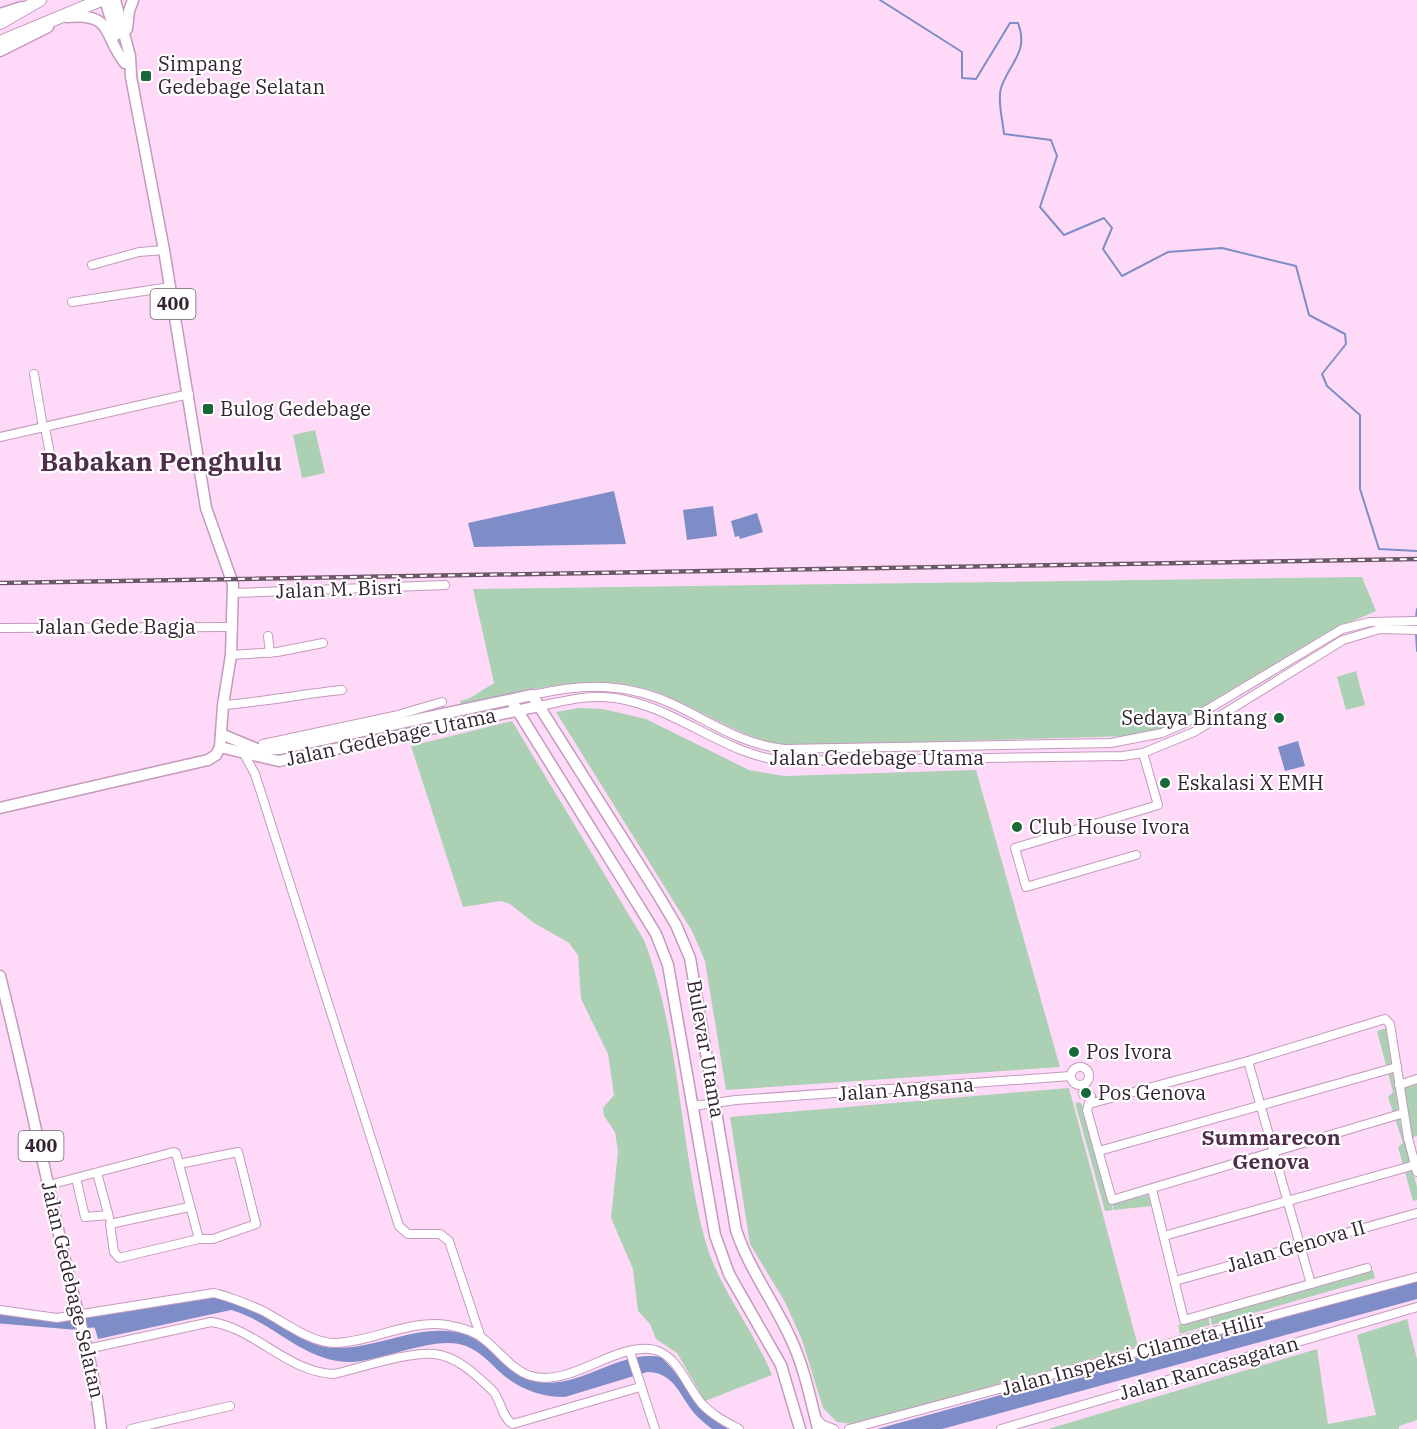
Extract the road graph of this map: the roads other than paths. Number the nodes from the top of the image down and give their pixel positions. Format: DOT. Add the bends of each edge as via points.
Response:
graph roads {
  1 [pos="103,0"];
  2 [pos="115,0"];
  3 [pos="134,0"];
  4 [pos="35,2"];
  5 [pos="0,14"];
  6 [pos="65,17"];
  7 [pos="0,23"];
  8 [pos="0,42"];
  9 [pos="0,51"];
  10 [pos="128,60"];
  11 [pos="164,250"];
  12 [pos="92,265"];
  13 [pos="170,287"];
  14 [pos="72,302"];
  15 [pos="34,374"];
  16 [pos="189,394"];
  17 [pos="44,427"];
  18 [pos="0,437"];
  19 [pos="50,454"];
  20 [pos="445,585"];
  21 [pos="233,593"];
  22 [pos="1417,621"];
  23 [pos="1353,625"];
  24 [pos="1379,626"];
  25 [pos="233,627"];
  26 [pos="0,628"];
  27 [pos="1417,630"];
  28 [pos="268,636"];
  29 [pos="1354,636"];
  30 [pos="323,643"];
  31 [pos="270,653"];
  32 [pos="231,655"];
  33 [pos="1292,659"];
  34 [pos="1297,668"];
  35 [pos="342,690"];
  36 [pos="532,695"];
  37 [pos="442,702"];
  38 [pos="223,705"];
  39 [pos="514,705"];
  40 [pos="539,706"];
  41 [pos="221,734"];
  42 [pos="347,735"];
  43 [pos="315,737"];
  44 [pos="263,744"];
  45 [pos="1058,744"];
  46 [pos="350,746"];
  47 [pos="220,747"];
  48 [pos="784,749"];
  49 [pos="1143,753"];
  50 [pos="244,754"];
  51 [pos="1058,756"];
  52 [pos="785,761"];
  53 [pos="0,808"];
  54 [pos="1136,855"];
  55 [pos="657,892"];
  56 [pos="637,903"];
  57 [pos="0,976"];
  58 [pos="1248,1061"];
  59 [pos="1397,1068"];
  60 [pos="1417,1079"];
  61 [pos="1399,1084"];
  62 [pos="1084,1092"];
  63 [pos="717,1103"];
  64 [pos="693,1106"];
  65 [pos="1262,1106"];
  66 [pos="1404,1113"];
  67 [pos="1099,1151"];
  68 [pos="1276,1153"];
  69 [pos="179,1164"];
  70 [pos="1416,1168"];
  71 [pos="97,1173"];
  72 [pos="76,1178"];
  73 [pos="49,1185"];
  74 [pos="1152,1189"];
  75 [pos="1289,1201"];
  76 [pos="189,1207"];
  77 [pos="1417,1213"];
  78 [pos="109,1219"];
  79 [pos="1164,1236"];
  80 [pos="199,1239"];
  81 [pos="1301,1244"];
  82 [pos="1367,1268"];
  83 [pos="1417,1277"];
  84 [pos="1175,1281"];
  85 [pos="1311,1284"];
  86 [pos="1417,1307"];
  87 [pos="776,1309"];
  88 [pos="0,1310"];
  89 [pos="77,1316"];
  90 [pos="757,1319"];
  91 [pos="480,1335"];
  92 [pos="86,1346"];
  93 [pos="631,1354"];
  94 [pos="640,1387"];
  95 [pos="231,1406"];
  96 [pos="815,1416"];
  97 [pos="798,1427"];
  98 [pos="101,1429"];
  99 [pos="131,1429"];
  100 [pos="655,1429"];
  101 [pos="739,1429"];
  102 [pos="818,1429"];
  103 [pos="834,1429"];
  104 [pos="849,1429"];
  105 [pos="1001,1429"];
  1 -- 6 [label="highway"];
  1 -- 10 [label="main road"];
  2 -- 10 [label="main road"];
  3 -- 10 [label="main road" via="127,24"];
  4 -- 5 [label="main road"];
  4 -- 7 [label="highway"];
  6 -- 8 [label="highway"];
  6 -- 9 [label="main road"];
  6 -- 10 [label="main road" via="87,16 101,21"];
  10 -- 11 [label="main road, 400"];
  11 -- 12 [label="street" via="139,252"];
  11 -- 13 [label="main road, 400"];
  13 -- 14 [label="street"];
  13 -- 16 [label="main road, 400"];
  15 -- 17 [label="street"];
  16 -- 17 [label="street"];
  16 -- 21 [label="main road, 400" via="206,508 226,560"];
  17 -- 18 [label="street"];
  17 -- 19 [label="street"];
  20 -- 21 [label="street, Jalan M. Bisri"];
  21 -- 25 [label="main road, 400"];
  22 -- 24 [label="street"];
  23 -- 24 [label="street, Jalan Gedebage Utama"];
  23 -- 29 [label="street"];
  23 -- 33 [label="street, Jalan Gedebage Utama"];
  24 -- 27 [label="street"];
  24 -- 29 [label="street, Jalan Gedebage Utama"];
  25 -- 26 [label="street, Jalan Gede Bagja"];
  25 -- 32 [label="main road, 400"];
  28 -- 31 [label="street"];
  29 -- 34 [label="street, Jalan Gedebage Utama"];
  30 -- 31 [label="street"];
  31 -- 32 [label="street"];
  32 -- 38 [label="main road, 400"];
  33 -- 34 [label="street"];
  33 -- 45 [label="street, Jalan Gedebage Utama" via="1162,733 1134,741"];
  34 -- 49 [label="street, Jalan Gedebage Utama" via="1194,732"];
  35 -- 38 [label="street"];
  36 -- 39 [label="main road, Jalan Gedebage Utama"];
  36 -- 40 [label="main road, Bulevar Utama"];
  36 -- 48 [label="street, Jalan Gedebage Utama" via="573,686 632,691 675,706 755,745"];
  37 -- 43 [label="street"];
  38 -- 41 [label="main road, 400"];
  39 -- 40 [label="main road, Jalan Gedebage Utama"];
  39 -- 42 [label="main road, Jalan Gedebage Utama"];
  39 -- 46 [label="main road, Jalan Gedebage Utama"];
  39 -- 56 [label="main road, Bulevar Utama"];
  40 -- 52 [label="street, Jalan Gedebage Utama" via="576,697 628,700 657,709 753,756"];
  40 -- 55 [label="main road, Bulevar Utama"];
  41 -- 43 [label="main road, Jalan Gedebage Utama" via="266,750"];
  41 -- 47 [label="main road, 400"];
  42 -- 43 [label="main road, Jalan Gedebage Utama"];
  42 -- 46 [label="main road"];
  43 -- 44 [label="street"];
  45 -- 48 [label="street, Jalan Gedebage Utama"];
  45 -- 51 [label="street"];
  46 -- 50 [label="main road, Jalan Gedebage Utama" via="279,761"];
  47 -- 50 [label="main road, Jalan Gedebage Utama"];
  47 -- 53 [label="main road" via="208,760"];
  48 -- 52 [label="street"];
  49 -- 51 [label="street, Jalan Gedebage Utama"];
  49 -- 54 [label="street" via="1158,805 1015,848 1026,887"];
  50 -- 91 [label="street" via="255,774 399,1226 408,1234 440,1234 449,1241"];
  51 -- 52 [label="street, Jalan Gedebage Utama"];
  55 -- 56 [label="main road"];
  55 -- 63 [label="main road, Bulevar Utama" via="690,958"];
  56 -- 64 [label="main road, Bulevar Utama" via="656,934 668,965"];
  57 -- 73 [label="main road, Jalan Gedebage Selatan / 400"];
  58 -- 59 [label="street, Jalan Angsana" via="1385,1020"];
  58 -- 62 [label="street, Jalan Angsana"];
  58 -- 65 [label="street"];
  59 -- 61 [label="street"];
  59 -- 65 [label="street"];
  60 -- 61 [label="street"];
  61 -- 66 [label="street"];
  62 -- 63 [label="street, Jalan Angsana"];
  62 -- 67 [label="street"];
  63 -- 64 [label="street, Jalan Angsana"];
  63 -- 87 [label="main road, Bulevar Utama" via="736,1230 750,1268"];
  64 -- 90 [label="main road, Bulevar Utama" via="721,1256"];
  65 -- 67 [label="street"];
  65 -- 68 [label="street"];
  66 -- 68 [label="street"];
  66 -- 70 [label="street"];
  67 -- 74 [label="street" via="1112,1200"];
  68 -- 74 [label="street"];
  68 -- 75 [label="street"];
  69 -- 71 [label="street" via="174,1152"];
  69 -- 76 [label="street"];
  69 -- 80 [label="street" via="236,1151 240,1155 256,1224 213,1239"];
  70 -- 75 [label="street"];
  71 -- 72 [label="street"];
  71 -- 78 [label="street"];
  72 -- 73 [label="street"];
  72 -- 78 [label="street" via="86,1218"];
  73 -- 89 [label="main road, Jalan Gedebage Selatan / 400"];
  74 -- 79 [label="street"];
  75 -- 79 [label="street"];
  75 -- 81 [label="street"];
  76 -- 78 [label="street"];
  76 -- 80 [label="street"];
  77 -- 81 [label="street, Jalan Genova II"];
  78 -- 80 [label="street" via="114,1252 119,1258"];
  79 -- 84 [label="street"];
  81 -- 84 [label="street, Jalan Genova II"];
  81 -- 85 [label="street"];
  82 -- 85 [label="street"];
  83 -- 104 [label="street, Jalan Inspeksi Cilameta Hilir"];
  84 -- 85 [label="street" via="1184,1320"];
  86 -- 105 [label="street, Jalan Rancasagatan"];
  87 -- 90 [label="main road"];
  87 -- 96 [label="main road, Bulevar Utama" via="799,1359"];
  88 -- 89 [label="street" via="57,1318"];
  89 -- 91 [label="street" via="214,1293 236,1299 321,1341 351,1341 433,1324"];
  89 -- 92 [label="main road, Jalan Gedebage Selatan / 400"];
  90 -- 97 [label="main road, Bulevar Utama" via="781,1365"];
  91 -- 93 [label="street" via="515,1367 531,1376 559,1376"];
  92 -- 94 [label="street" via="211,1322 224,1324 282,1357 324,1374 433,1354 454,1360 491,1389 513,1424"];
  92 -- 98 [label="main road, Jalan Gedebage Selatan / 400"];
  93 -- 94 [label="street"];
  93 -- 101 [label="street" via="652,1350 664,1354 702,1404"];
  94 -- 100 [label="street"];
  95 -- 99 [label="street"];
  96 -- 102 [label="main road, Bulevar Utama"];
  96 -- 103 [label="street"];
}
